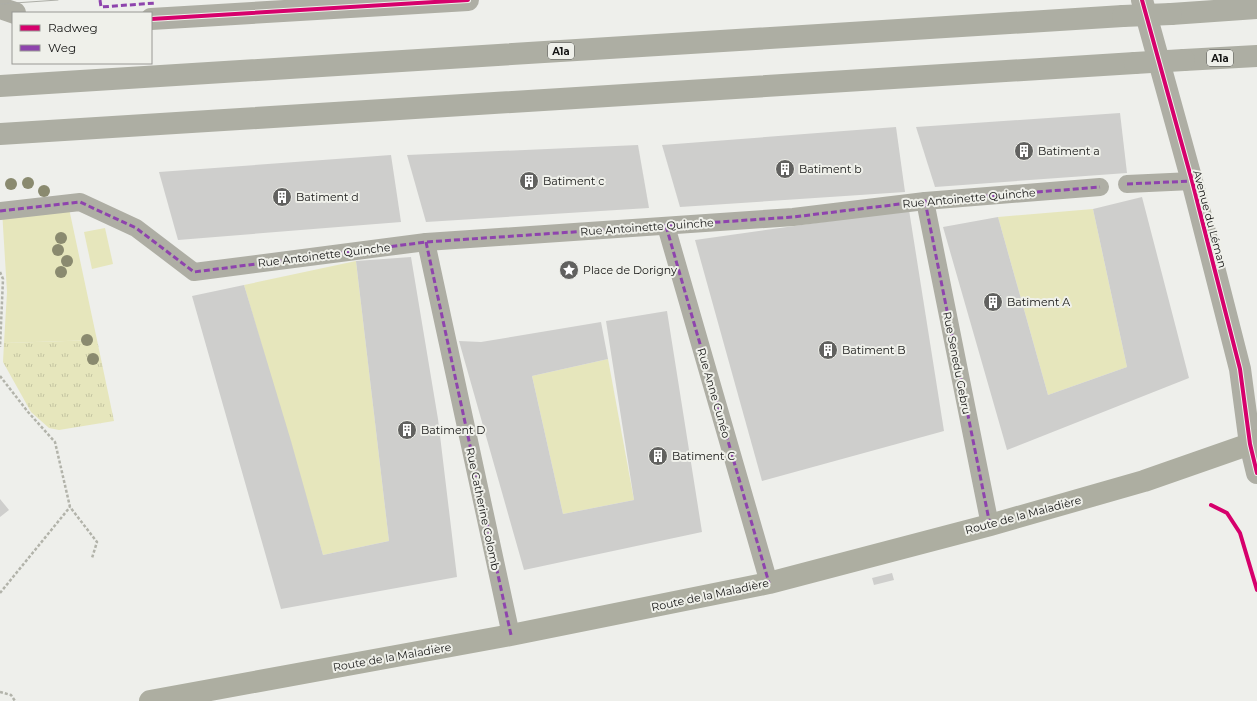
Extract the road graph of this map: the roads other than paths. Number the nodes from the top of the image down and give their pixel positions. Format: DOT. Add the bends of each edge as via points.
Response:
graph roads {
  1 [pos="468,0"];
  2 [pos="1142,0"];
  3 [pos="0,8"];
  4 [pos="1257,8"];
  5 [pos="12,12"];
  6 [pos="152,20"];
  7 [pos="1257,56"];
  8 [pos="0,86"];
  9 [pos="1,134"];
  10 [pos="1192,181"];
  11 [pos="1127,184"];
  12 [pos="1100,187"];
  13 [pos="925,201"];
  14 [pos="0,211"];
  15 [pos="666,226"];
  16 [pos="426,242"];
  17 [pos="1254,442"];
  18 [pos="1257,473"];
  19 [pos="990,525"];
  20 [pos="769,584"];
  21 [pos="511,635"];
  22 [pos="150,701"];
  1 -- 6 [label="street"];
  2 -- 10 [label="street, Avenue du Léman"];
  3 -- 5 [label="street"];
  4 -- 8 [label="highway, A1a, bridge"];
  7 -- 9 [label="highway, A1a, bridge"];
  10 -- 11 [label="street"];
  10 -- 17 [label="street, Avenue du Léman" via="1240,369"];
  12 -- 13 [label="street, Rue Antoinette Quinche"];
  13 -- 15 [label="street, Rue Antoinette Quinche" via="793,217"];
  13 -- 19 [label="street, Rue Senedu Gebru"];
  14 -- 16 [label="street, Rue Antoinette Quinche" via="80,202 136,228 194,272"];
  15 -- 16 [label="street, Rue Antoinette Quinche"];
  15 -- 20 [label="street, Rue Anne Cunéo"];
  16 -- 21 [label="street, Rue Catherine Colomb"];
  17 -- 18 [label="street, Avenue du Léman"];
  17 -- 19 [label="main road, Route de la Maladière" via="1144,481"];
  19 -- 20 [label="main road, Route de la Maladière"];
  20 -- 21 [label="main road, Route de la Maladière"];
  21 -- 22 [label="main road, Route de la Maladière"];
}
